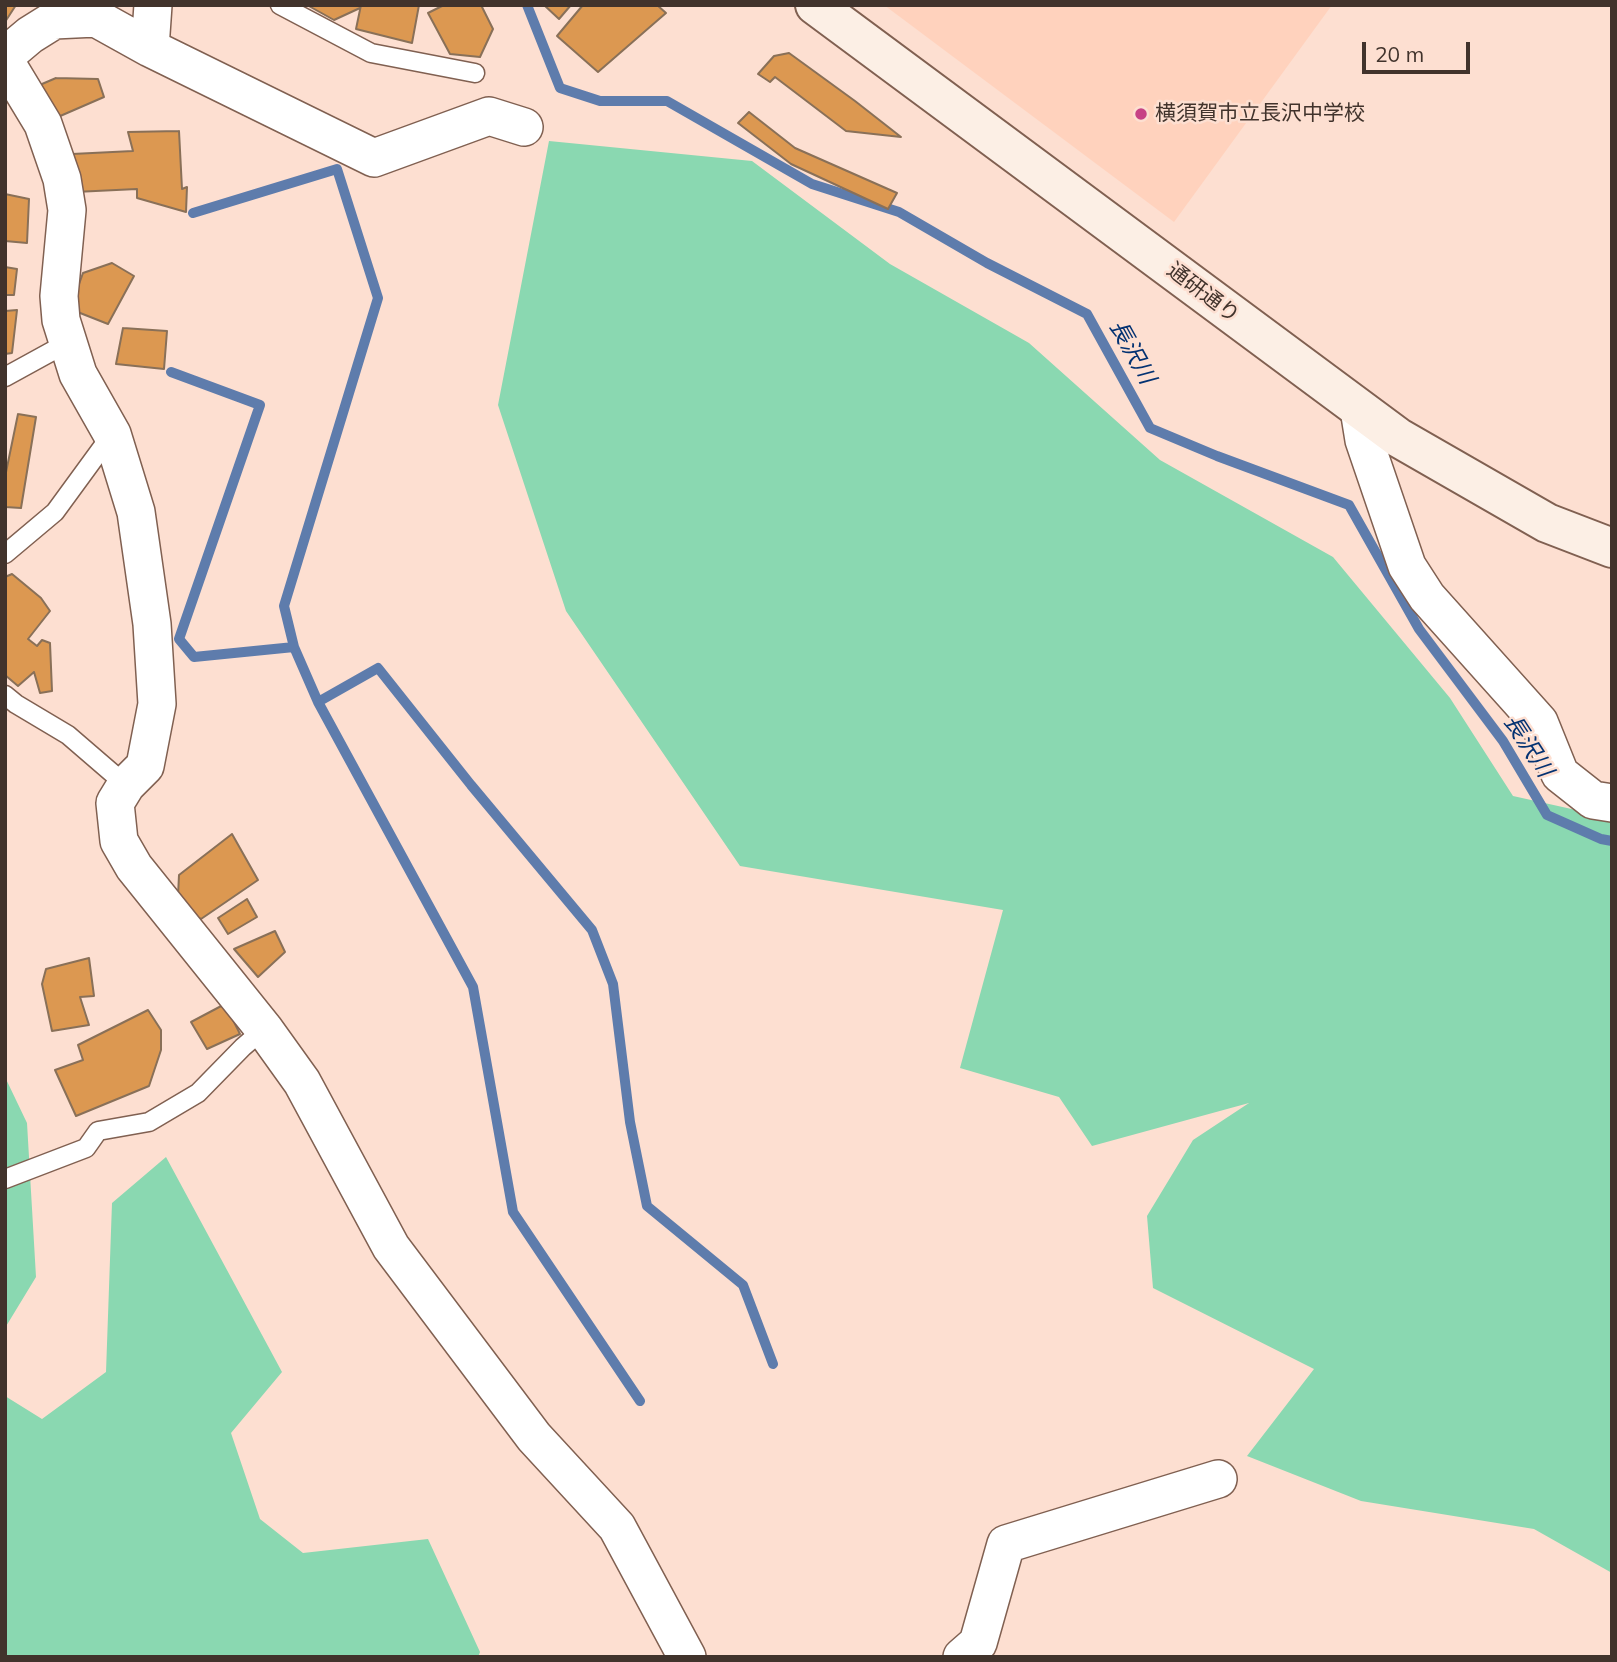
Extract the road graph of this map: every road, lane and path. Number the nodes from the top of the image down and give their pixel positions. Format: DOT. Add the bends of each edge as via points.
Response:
graph roads {
  1 [pos="153,5"];
  2 [pos="280,5"];
  3 [pos="815,5"];
  4 [pos="149,48"];
  5 [pos="5,58"];
  6 [pos="475,73"];
  7 [pos="524,127"];
  8 [pos="67,343"];
  9 [pos="8,375"];
  10 [pos="5,394"];
  11 [pos="1359,408"];
  12 [pos="112,434"];
  13 [pos="1612,548"];
  14 [pos="5,554"];
  15 [pos="5,695"];
  16 [pos="126,785"];
  17 [pos="1612,803"];
  18 [pos="264,1029"];
  19 [pos="5,1179"];
  20 [pos="1218,1479"];
  21 [pos="687,1657"];
  22 [pos="962,1657"];
  1 -- 4 [label="street"];
  2 -- 6 [label="lane" via="371,53"];
  3 -- 11 [label="street, 通研通り"];
  4 -- 5 [label="street" via="96,18 54,20"];
  4 -- 7 [label="street" via="374,158 489,116"];
  5 -- 8 [label="street" via="43,124 62,179 67,210 59,296"];
  8 -- 9 [label="lane"];
  8 -- 12 [label="street" via="78,374"];
  9 -- 10 [label="lane"];
  11 -- 13 [label="street, 通研通り" via="1399,439 1547,523"];
  11 -- 17 [label="street" via="1364,440 1408,566 1427,597 1539,722 1560,774 1593,800"];
  12 -- 14 [label="lane" via="55,512"];
  12 -- 16 [label="street" via="136,512 152,624 157,704 145,766"];
  15 -- 16 [label="lane" via="68,735"];
  16 -- 18 [label="street" via="115,803 119,841 134,867"];
  18 -- 19 [label="lane" via="198,1093 149,1122 98,1131 86,1148"];
  18 -- 21 [label="street" via="302,1082 391,1247 534,1437 617,1527"];
  20 -- 22 [label="street" via="1006,1544 978,1643"];
}
